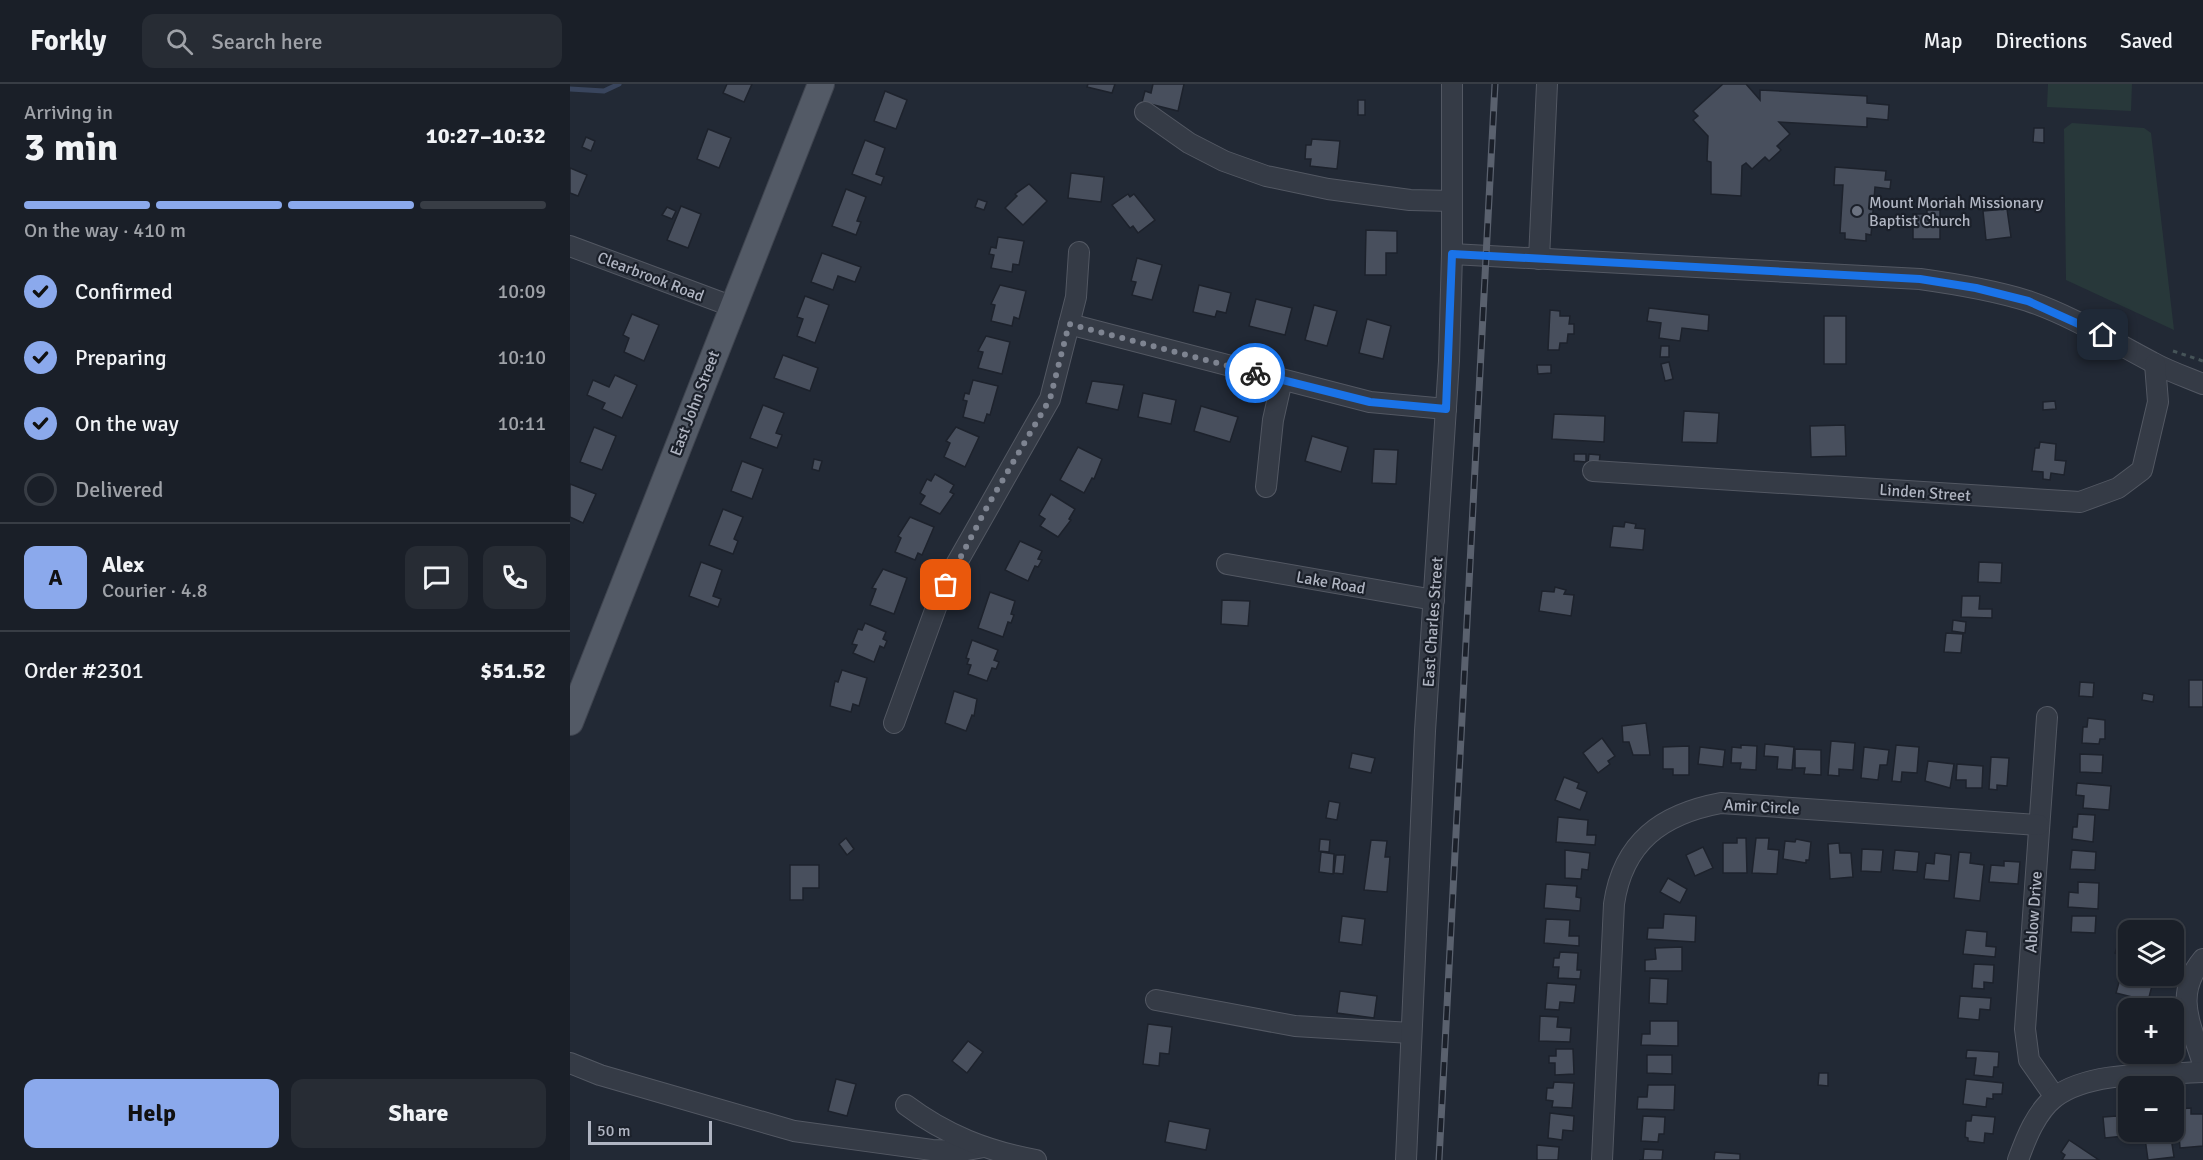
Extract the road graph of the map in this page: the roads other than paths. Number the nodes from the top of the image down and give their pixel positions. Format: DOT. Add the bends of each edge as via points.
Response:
graph roads {
  1 [pos="821,84"];
  2 [pos="1452,84"];
  3 [pos="1547,84"];
  4 [pos="1145,112"];
  5 [pos="1452,201"];
  6 [pos="570,246"];
  7 [pos="1079,252"];
  8 [pos="1452,254"];
  9 [pos="1539,259"];
  10 [pos="731,306"];
  11 [pos="1069,324"];
  12 [pos="2155,364"];
  13 [pos="1282,380"];
  14 [pos="2203,384"];
  15 [pos="1446,409"];
  16 [pos="1593,471"];
  17 [pos="1266,487"];
  18 [pos="1227,564"];
  19 [pos="1434,600"];
  20 [pos="2047,717"];
  21 [pos="570,723"];
  22 [pos="894,723"];
  23 [pos="2039,825"];
  24 [pos="2203,959"];
  25 [pos="1156,1000"];
  26 [pos="1411,1034"];
  27 [pos="570,1063"];
  28 [pos="2203,1064"];
  29 [pos="2203,1072"];
  30 [pos="2055,1097"];
  31 [pos="906,1105"];
  32 [pos="984,1147"];
  33 [pos="1036,1160"];
  34 [pos="1406,1160"];
  35 [pos="1602,1160"];
  36 [pos="2018,1160"];
  1 -- 10 [label="main road, East John Street"];
  2 -- 5 [label="street, East Charles Street"];
  3 -- 9 [label="street"];
  4 -- 5 [label="street" via="1189,143 1266,176 1328,189 1410,200"];
  5 -- 8 [label="street, East Charles Street"];
  6 -- 10 [label="street, Clearbrook Road"];
  7 -- 11 [label="street" via="1076,297"];
  8 -- 9 [label="street"];
  8 -- 15 [label="street, East Charles Street"];
  9 -- 12 [label="street" via="1952,283 2046,308"];
  10 -- 21 [label="main road, East John Street"];
  11 -- 13 [label="street"];
  11 -- 22 [label="street" via="1050,399 946,585"];
  12 -- 14 [label="street"];
  12 -- 16 [label="street, Linden Street" via="2158,402 2142,470 2118,488 2080,502"];
  13 -- 15 [label="street" via="1370,402"];
  13 -- 17 [label="street"];
  15 -- 19 [label="street, East Charles Street"];
  18 -- 19 [label="street, Lake Road"];
  19 -- 26 [label="street, East Charles Street"];
  20 -- 23 [label="street, Ablow Drive"];
  23 -- 30 [label="street, Ablow Drive" via="2025,1049 2035,1072"];
  23 -- 35 [label="street, Amir Circle" via="1721,803 1684,812 1651,831 1626,865 1616,887"];
  24 -- 28 [label="street" via="2186,988 2185,1001"];
  25 -- 26 [label="street" via="1295,1026"];
  26 -- 34 [label="street, East Charles Street"];
  27 -- 32 [label="street" via="794,1131 932,1150"];
  29 -- 30 [label="street" via="2111,1077 2068,1089"];
  30 -- 36 [label="street" via="2037,1117"];
  31 -- 32 [label="street" via="955,1136"];
  32 -- 33 [label="street"];
}
